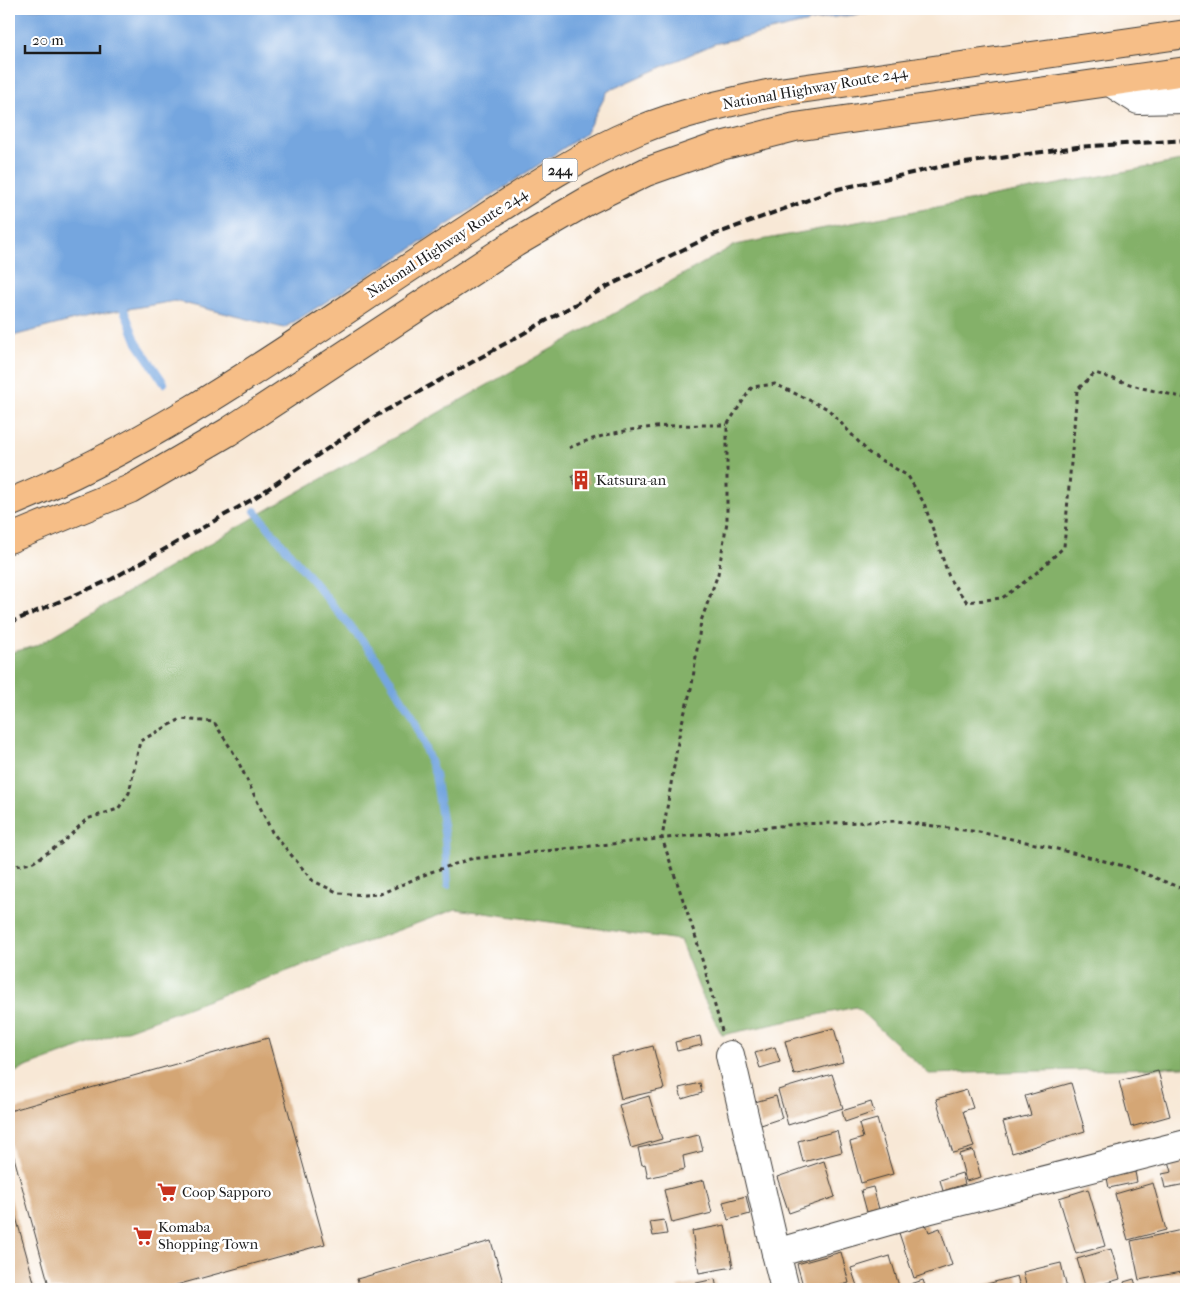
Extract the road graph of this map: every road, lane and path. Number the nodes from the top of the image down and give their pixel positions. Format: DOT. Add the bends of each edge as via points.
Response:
graph roads {
  1 [pos="1186,34"];
  2 [pos="1186,71"];
  3 [pos="1110,82"];
  4 [pos="1186,99"];
  5 [pos="1186,398"];
  6 [pos="727,425"];
  7 [pos="569,448"];
  8 [pos="9,503"];
  9 [pos="9,539"];
  10 [pos="662,838"];
  11 [pos="9,867"];
  12 [pos="1186,890"];
  13 [pos="730,1055"];
  14 [pos="1186,1144"];
  15 [pos="776,1253"];
  16 [pos="785,1289"];
  1 -- 8 [label="highway, National Highway Route 244 / 244" via="772,93 709,107 637,131 567,166 205,401 124,449"];
  2 -- 3 [label="highway, 244"];
  3 -- 4 [label="street" via="1138,100"];
  3 -- 9 [label="highway, 244" via="795,127 717,147 646,172 589,200 515,243 228,432 130,489"];
  5 -- 6 [label="path" via="1094,373 1077,390 1064,547 1034,576 1002,598 967,602 950,580 924,503 908,476 869,452 828,410 775,384 752,387"];
  6 -- 7 [label="path" via="665,425 623,430 593,437"];
  6 -- 10 [label="path" via="727,522 718,574 701,621"];
  10 -- 11 [label="path" via="461,861 380,894 340,893 313,882 272,832 235,755 214,722 181,719 140,741 129,793 118,809 87,819 63,842 32,863"];
  10 -- 12 [label="path" via="798,824 896,821 979,832 1045,846 1128,866"];
  10 -- 13 [label="path" via="696,938"];
  13 -- 15 [label="street"];
  14 -- 15 [label="street" via="927,1210"];
  15 -- 16 [label="street"];
}
